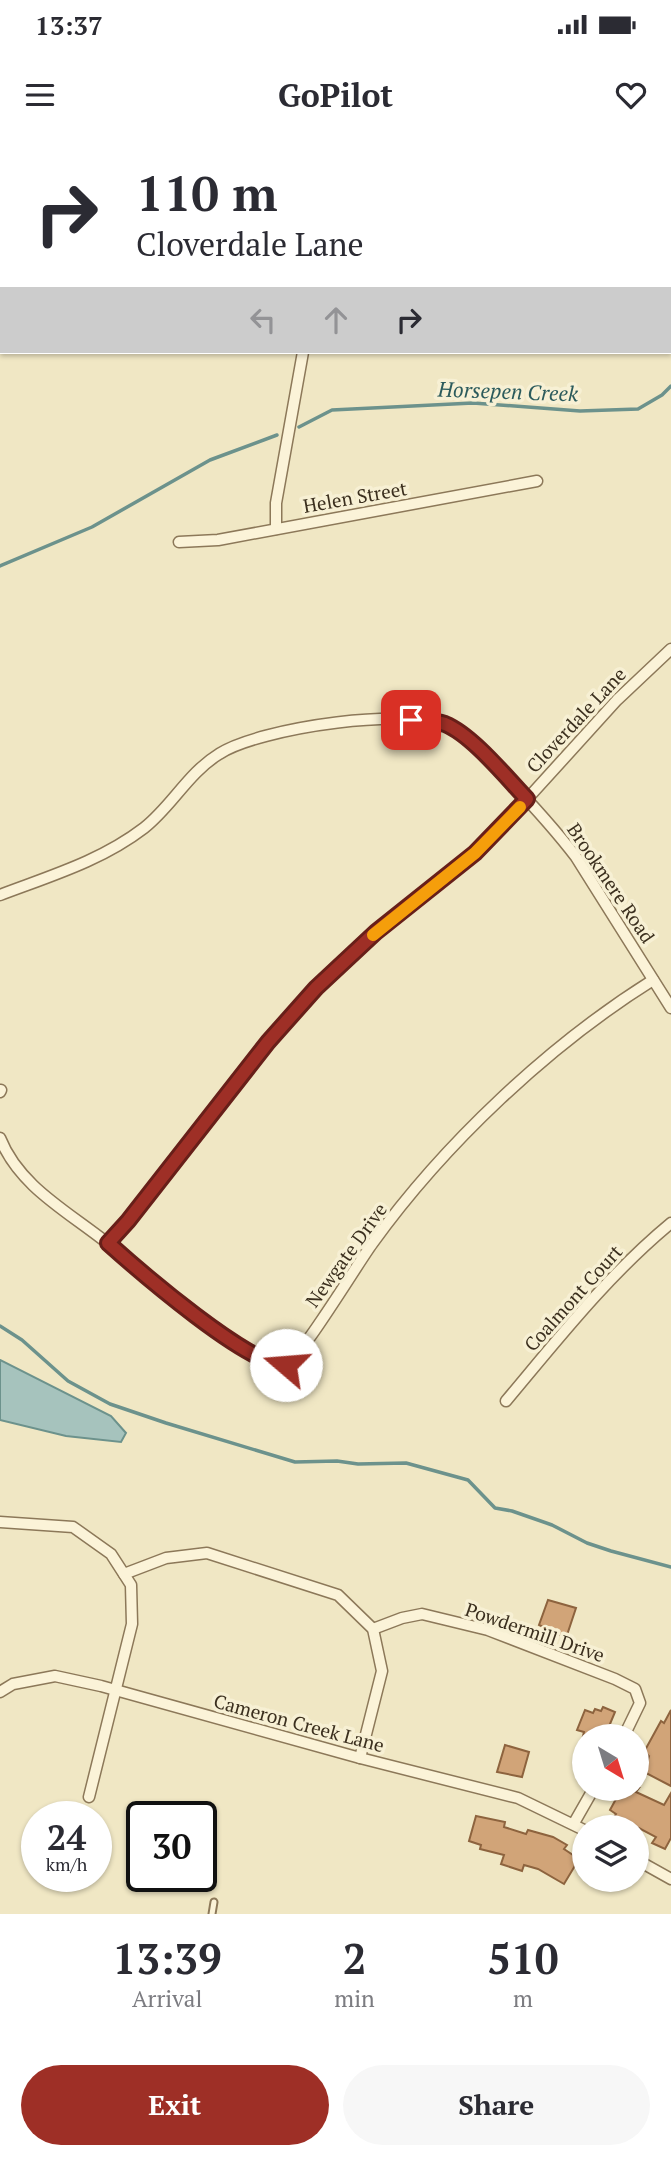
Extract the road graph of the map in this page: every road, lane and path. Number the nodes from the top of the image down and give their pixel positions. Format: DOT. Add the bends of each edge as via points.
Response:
graph roads {
  1 [pos="303,354"];
  2 [pos="537,481"];
  3 [pos="276,529"];
  4 [pos="179,542"];
  5 [pos="671,649"];
  6 [pos="527,799"];
  7 [pos="0,895"];
  8 [pos="653,980"];
  9 [pos="671,1008"];
  10 [pos="0,1138"];
  11 [pos="671,1223"];
  12 [pos="108,1243"];
  13 [pos="506,1401"];
  14 [pos="0,1522"];
  15 [pos="124,1574"];
  16 [pos="373,1629"];
  17 [pos="114,1690"];
  18 [pos="0,1692"];
  19 [pos="630,1724"];
  20 [pos="360,1758"];
  21 [pos="89,1797"];
  22 [pos="572,1822"];
  23 [pos="649,1867"];
  24 [pos="671,1879"];
  25 [pos="214,1902"];
  26 [pos="212,1914"];
  1 -- 3 [label="street" via="276,503"];
  2 -- 3 [label="street, Helen Street"];
  3 -- 4 [label="street, Helen Street"];
  5 -- 6 [label="street, Cloverdale Lane" via="617,700"];
  6 -- 7 [label="street, Brookmere Road" via="465,737 437,722 363,721 272,733 211,759 162,811 122,842 81,865"];
  6 -- 8 [label="street, Brookmere Road" via="576,857"];
  6 -- 12 [label="street, Cloverdale Lane" via="475,853 376,932 316,988"];
  8 -- 9 [label="street, Brookmere Road"];
  8 -- 12 [label="street, Newgate Drive" via="595,1019 460,1140 379,1235 304,1346 286,1365 265,1361 209,1324"];
  10 -- 12 [label="street, Newgate Drive" via="23,1177"];
  11 -- 13 [label="street, Coalmont Court" via="582,1310"];
  14 -- 15 [label="street" via="73,1527 111,1554"];
  15 -- 16 [label="street" via="166,1558 207,1553 338,1595"];
  15 -- 17 [label="street" via="131,1586 132,1625"];
  16 -- 19 [label="street, Powdermill Drive" via="422,1614 488,1630 635,1689 640,1703"];
  16 -- 20 [label="street" via="382,1671"];
  17 -- 18 [label="street, Cameron Creek Lane" via="55,1676 13,1684"];
  17 -- 20 [label="street, Cameron Creek Lane"];
  17 -- 21 [label="street"];
  20 -- 22 [label="street, Cameron Creek Lane" via="518,1798"];
  23 -- 24 [label="street"];
  25 -- 26 [label="lane"];
}
